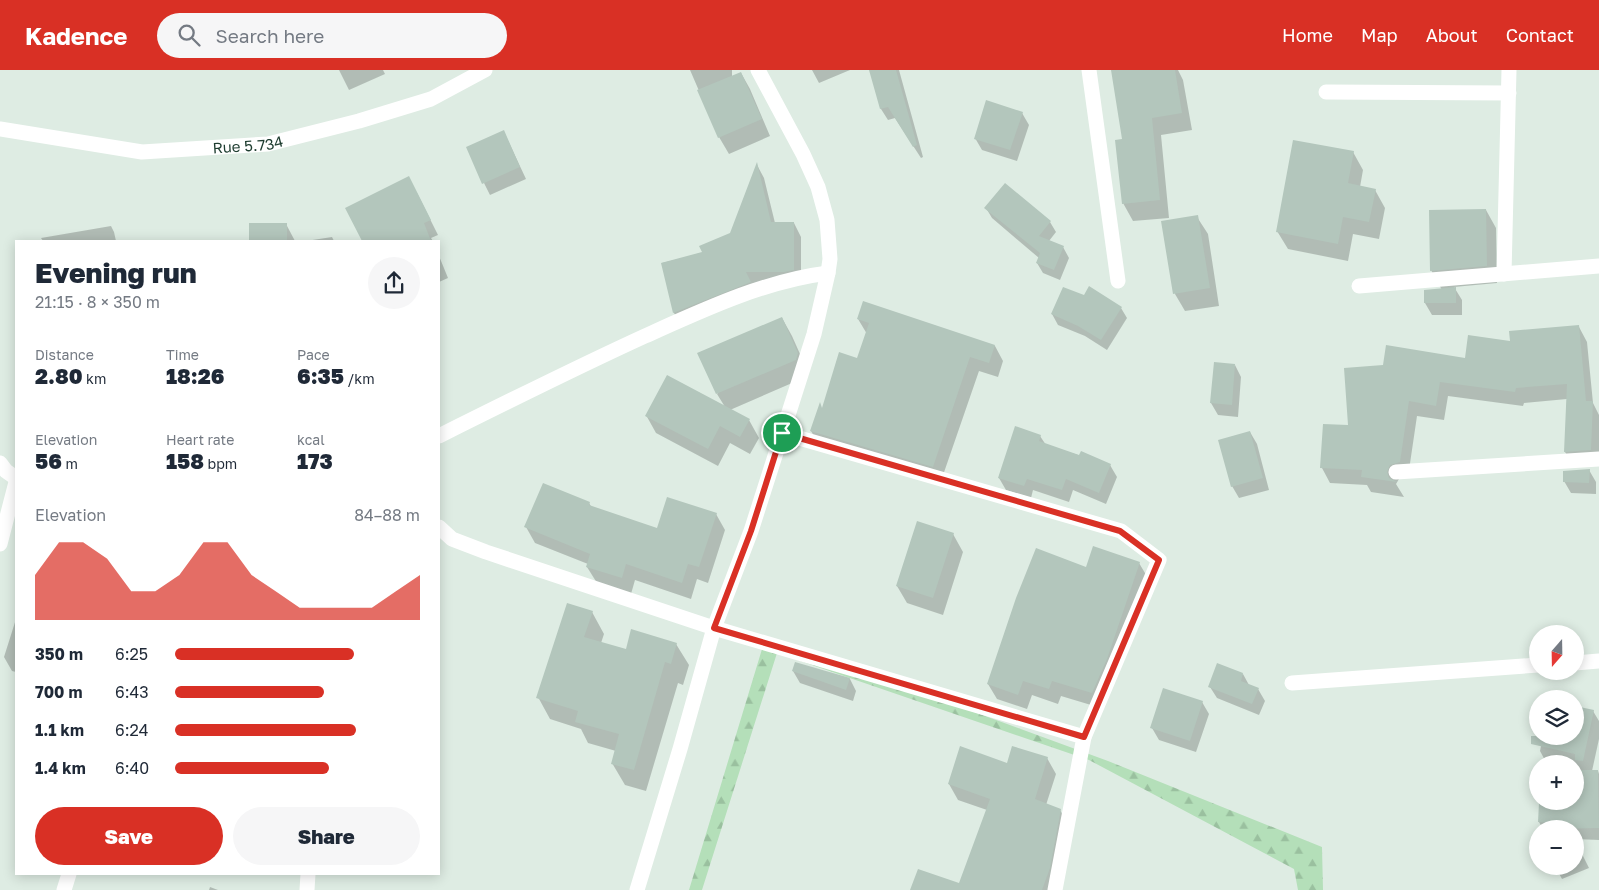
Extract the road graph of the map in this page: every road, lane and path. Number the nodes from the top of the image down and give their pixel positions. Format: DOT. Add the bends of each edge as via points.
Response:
graph roads {
  1 [pos="485,70"];
  2 [pos="758,70"];
  3 [pos="1088,70"];
  4 [pos="1510,70"];
  5 [pos="1326,92"];
  6 [pos="1509,93"];
  7 [pos="0,129"];
  8 [pos="1599,266"];
  9 [pos="828,274"];
  10 [pos="1504,274"];
  11 [pos="1118,281"];
  12 [pos="1359,286"];
  13 [pos="782,433"];
  14 [pos="440,436"];
  15 [pos="1599,459"];
  16 [pos="0,463"];
  17 [pos="1396,472"];
  18 [pos="15,477"];
  19 [pos="15,486"];
  20 [pos="440,528"];
  21 [pos="0,544"];
  22 [pos="714,628"];
  23 [pos="1599,661"];
  24 [pos="1584,662"];
  25 [pos="1529,666"];
  26 [pos="1292,683"];
  27 [pos="1084,737"];
  28 [pos="69,875"];
  29 [pos="64,890"];
  30 [pos="637,890"];
  31 [pos="1055,890"];
  1 -- 7 [label="street, Rue 5.734" via="430,99 359,122 268,144 142,152"];
  2 -- 9 [label="street" via="818,187 827,220"];
  3 -- 11 [label="street"];
  4 -- 6 [label="street"];
  5 -- 6 [label="street"];
  6 -- 10 [label="street"];
  8 -- 10 [label="street"];
  9 -- 13 [label="street" via="814,334"];
  9 -- 14 [label="street" via="784,282 706,308 577,367"];
  10 -- 12 [label="street"];
  13 -- 22 [label="street" via="751,531"];
  13 -- 27 [label="street" via="1120,531 1159,560"];
  15 -- 17 [label="street"];
  16 -- 18 [label="street"];
  19 -- 21 [label="street"];
  20 -- 22 [label="street" via="452,539 486,552"];
  22 -- 27 [label="street"];
  22 -- 30 [label="street"];
  23 -- 24 [label="street"];
  25 -- 26 [label="street"];
  27 -- 31 [label="street"];
  28 -- 29 [label="street"];
}
